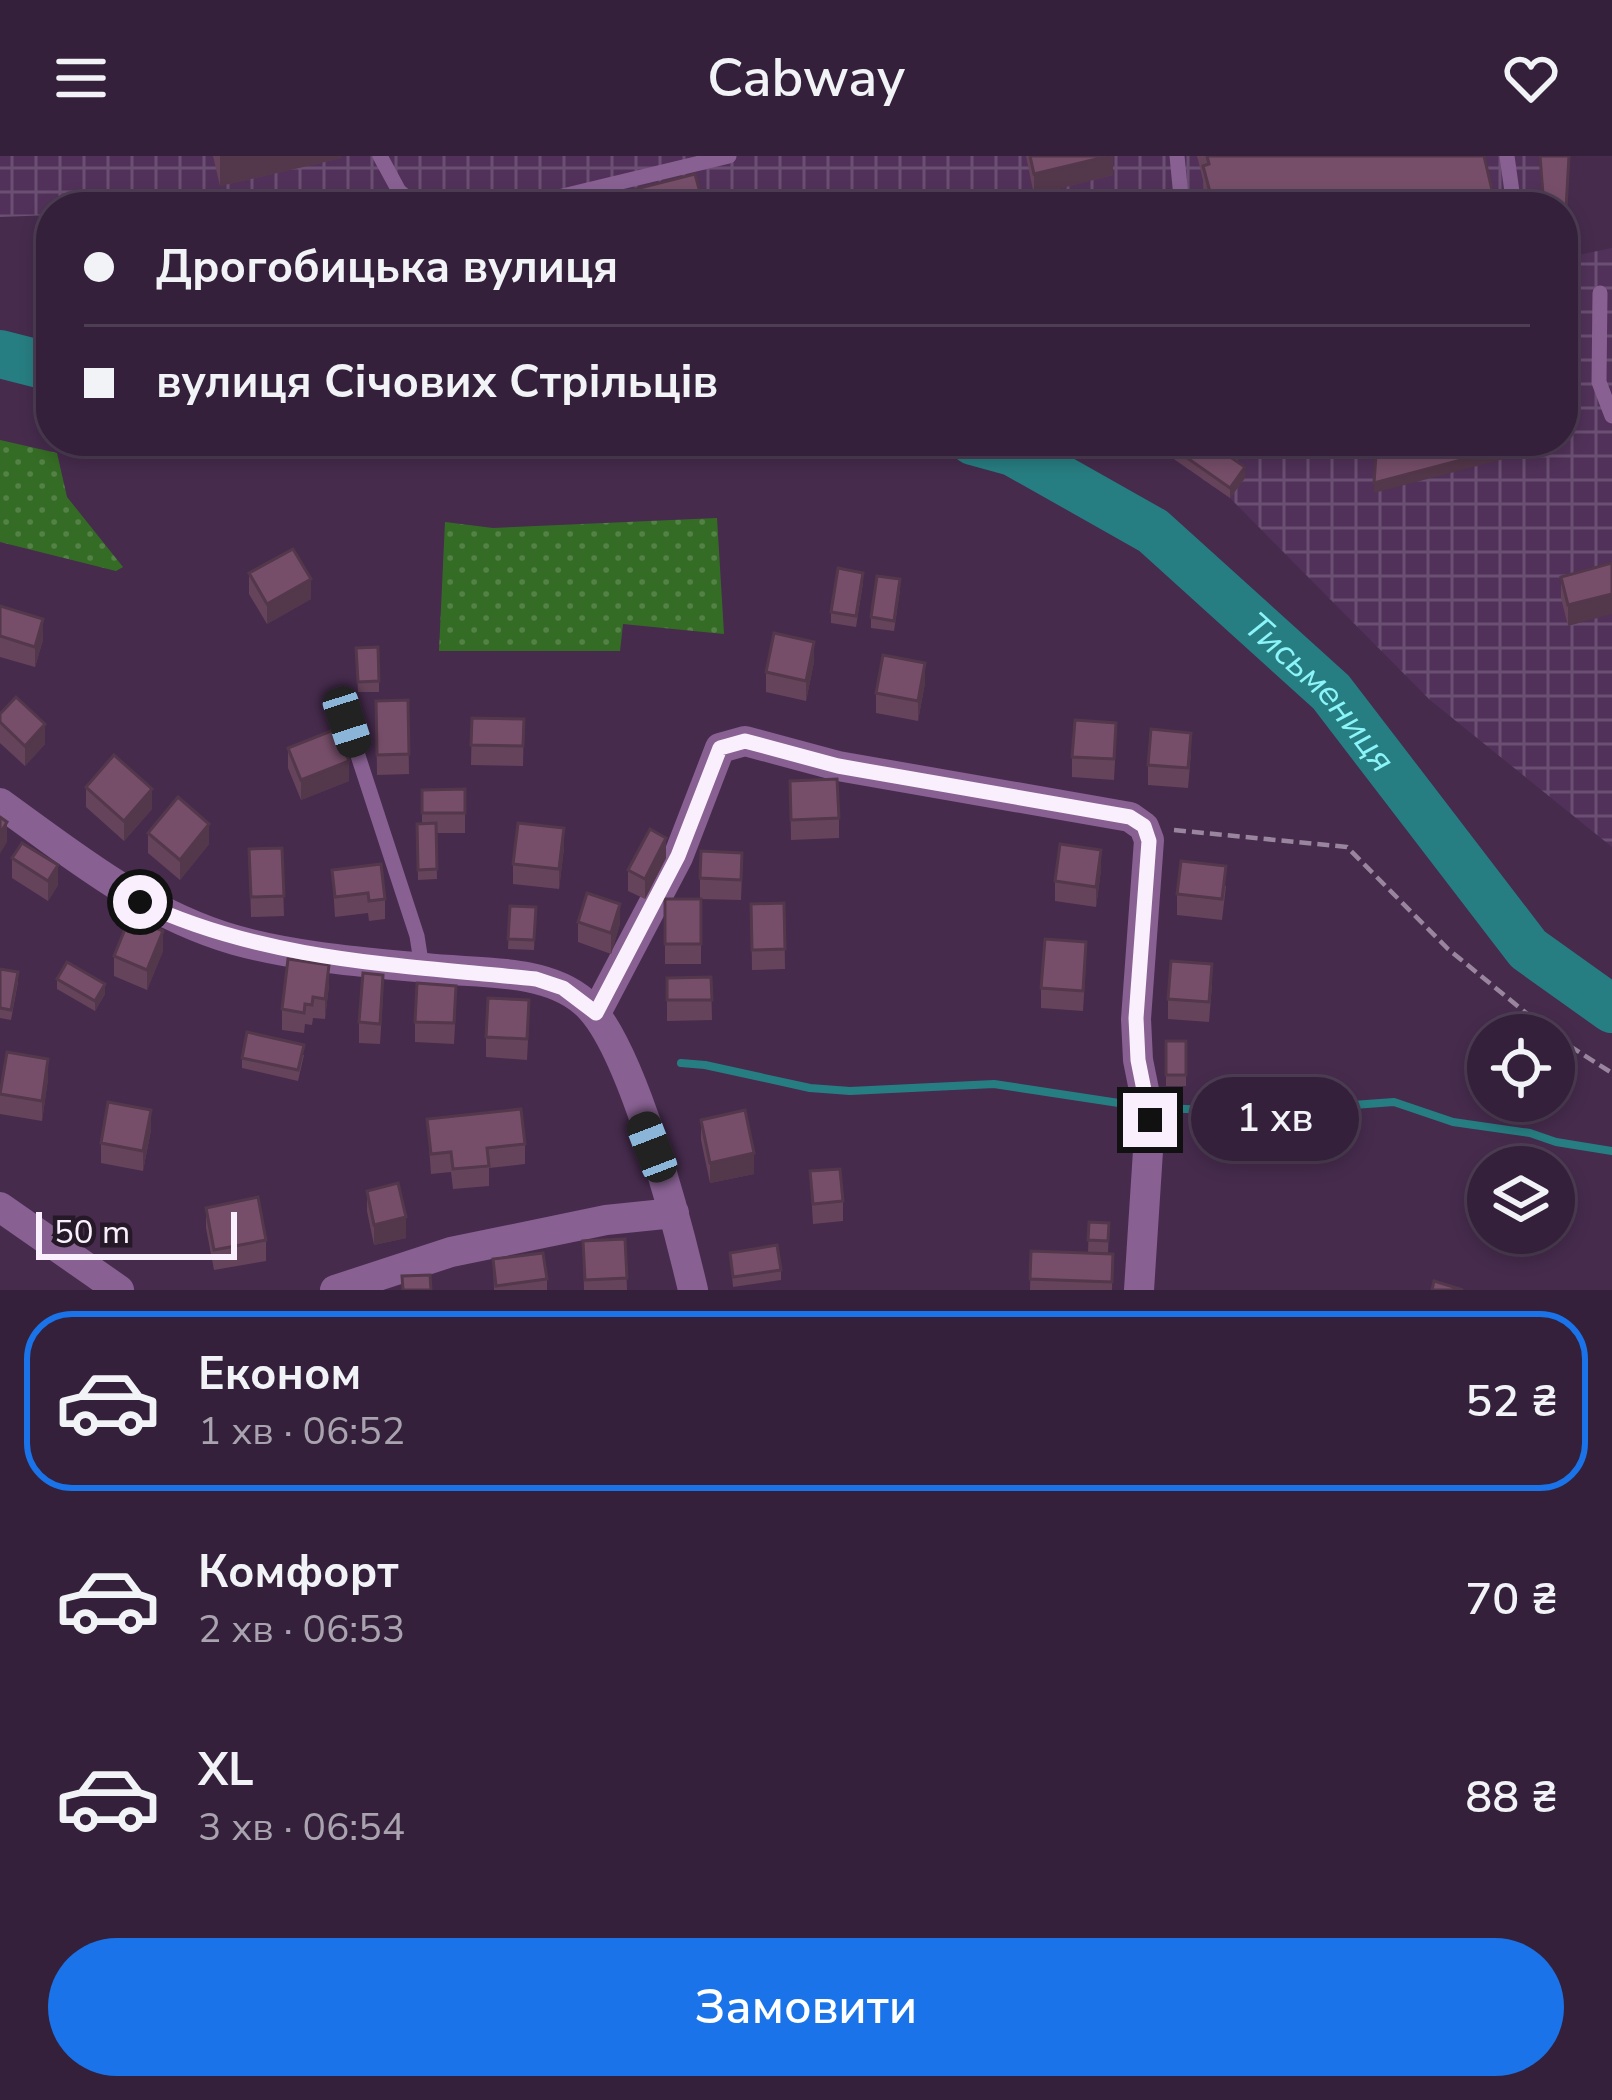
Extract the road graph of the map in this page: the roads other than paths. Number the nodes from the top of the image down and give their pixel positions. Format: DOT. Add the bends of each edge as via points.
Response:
graph roads {
  1 [pos="380,156"];
  2 [pos="729,156"];
  3 [pos="1177,156"];
  4 [pos="1507,156"];
  5 [pos="400,192"];
  6 [pos="579,192"];
  7 [pos="1180,192"];
  8 [pos="1512,192"];
  9 [pos="1600,293"];
  10 [pos="1612,416"];
  11 [pos="347,722"];
  12 [pos="0,802"];
  13 [pos="422,968"];
  14 [pos="596,1013"];
  15 [pos="0,1207"];
  16 [pos="674,1213"];
  17 [pos="119,1290"];
  18 [pos="335,1290"];
  19 [pos="693,1290"];
  20 [pos="1138,1290"];
  1 -- 5 [label="lane"];
  2 -- 6 [label="lane"];
  3 -- 7 [label="lane"];
  4 -- 8 [label="lane"];
  9 -- 10 [label="lane" via="1599,382"];
  11 -- 13 [label="lane"];
  12 -- 13 [label="street" via="103,878 182,922 256,944"];
  13 -- 14 [label="street" via="536,979"];
  14 -- 16 [label="street"];
  14 -- 20 [label="street" via="678,856 720,748 733,742 1130,817 1149,841 1136,1018 1150,1120"];
  15 -- 17 [label="street"];
  16 -- 18 [label="street" via="451,1252"];
  16 -- 19 [label="street"];
}
